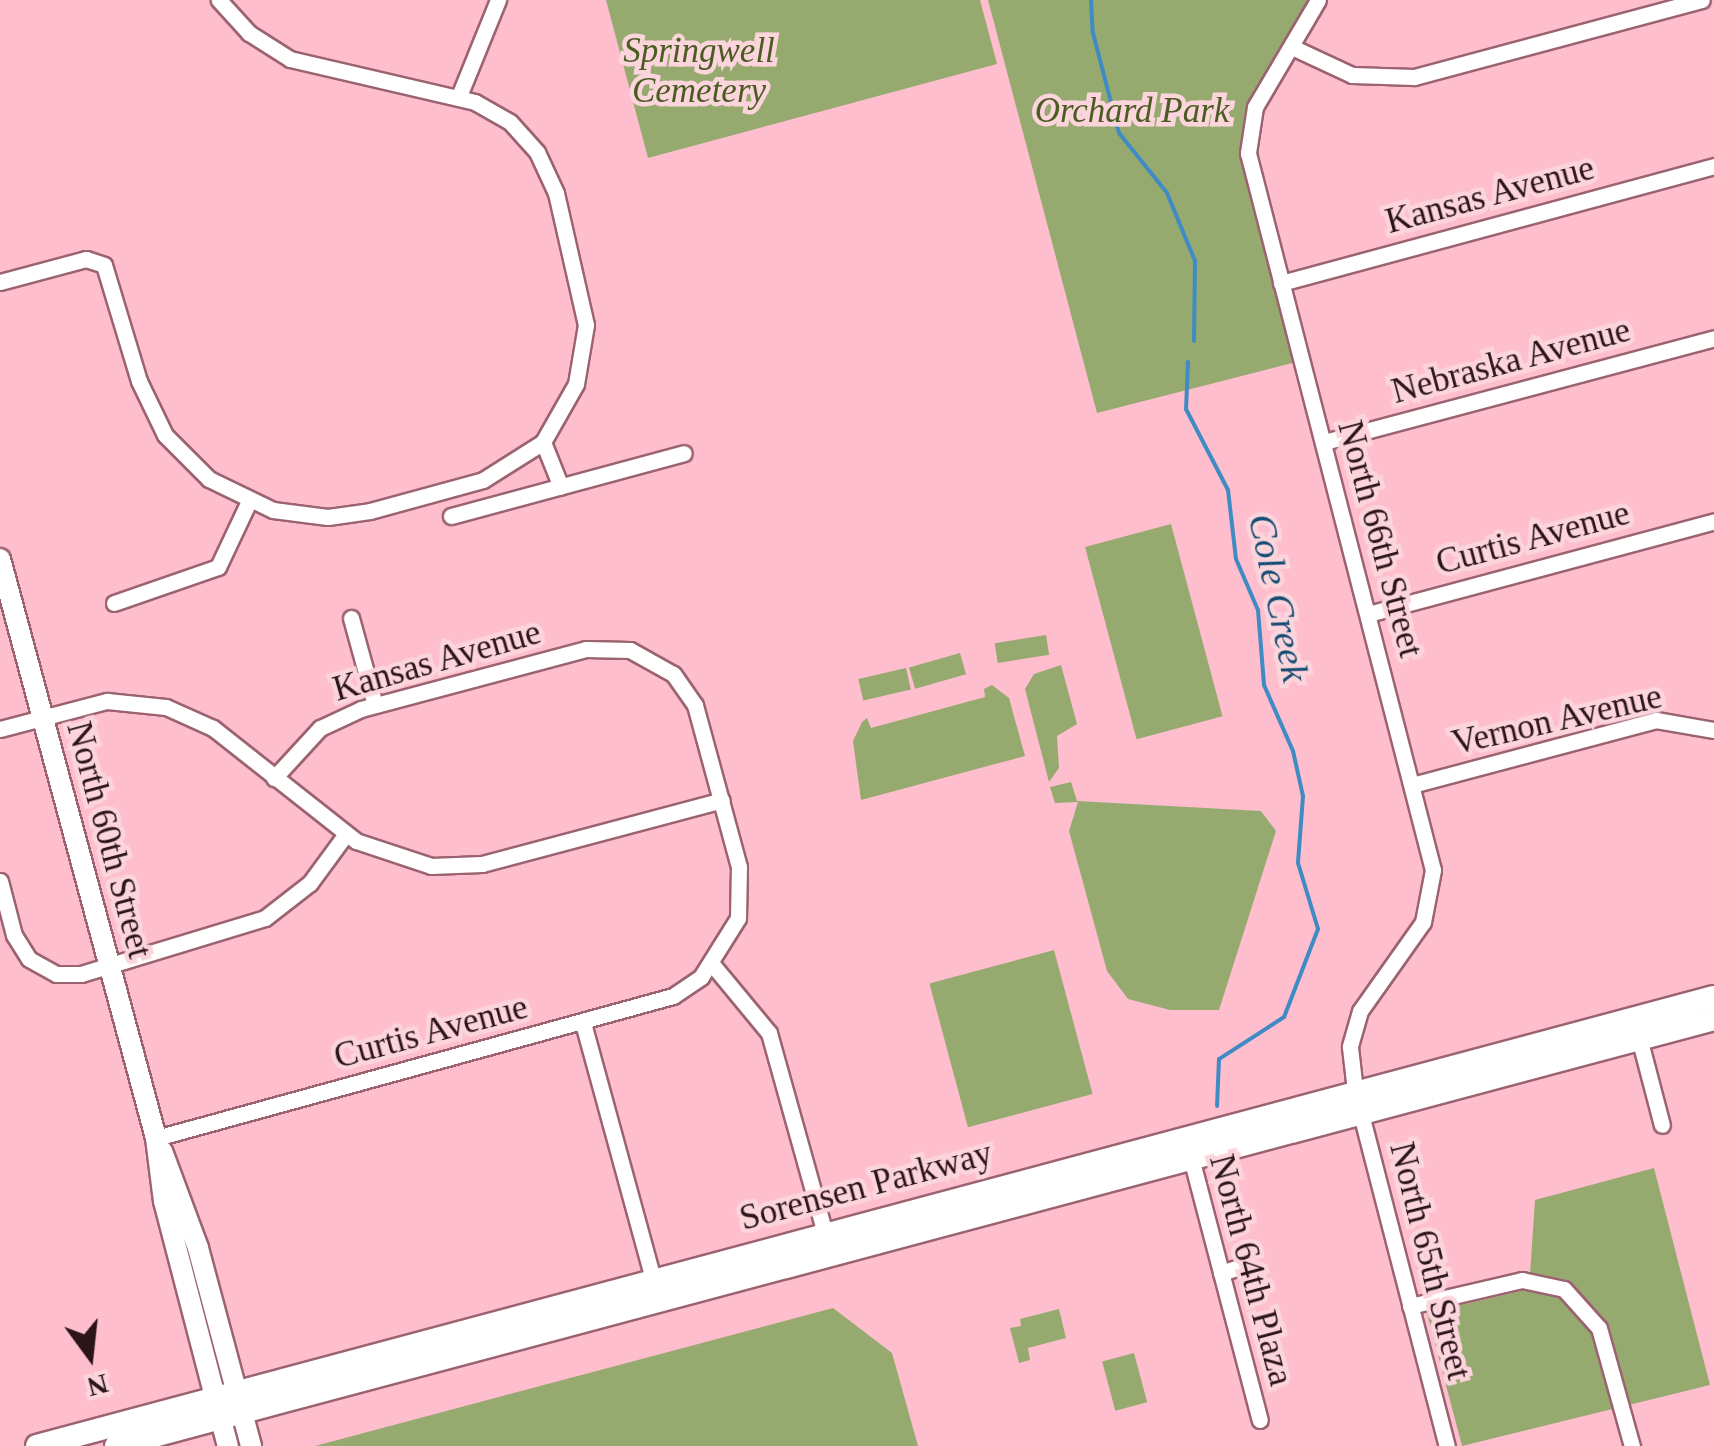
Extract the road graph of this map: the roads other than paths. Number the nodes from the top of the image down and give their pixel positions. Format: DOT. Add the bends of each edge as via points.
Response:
graph roads {
  1 [pos="219,0"];
  2 [pos="498,0"];
  3 [pos="1318,0"];
  4 [pos="1702,0"];
  5 [pos="1294,48"];
  6 [pos="460,96"];
  7 [pos="1714,166"];
  8 [pos="0,282"];
  9 [pos="1281,282"];
  10 [pos="1714,338"];
  11 [pos="543,442"];
  12 [pos="1324,442"];
  13 [pos="684,453"];
  14 [pos="561,486"];
  15 [pos="249,501"];
  16 [pos="451,516"];
  17 [pos="1714,521"];
  18 [pos="0,559"];
  19 [pos="114,603"];
  20 [pos="1368,614"];
  21 [pos="351,618"];
  22 [pos="374,705"];
  23 [pos="42,714"];
  24 [pos="1,727"];
  25 [pos="1714,730"];
  26 [pos="274,778"];
  27 [pos="1412,785"];
  28 [pos="722,800"];
  29 [pos="346,834"];
  30 [pos="0,881"];
  31 [pos="712,964"];
  32 [pos="109,966"];
  33 [pos="1714,998"];
  34 [pos="1714,1018"];
  35 [pos="583,1022"];
  36 [pos="1636,1027"];
  37 [pos="1358,1101"];
  38 [pos="1662,1124"];
  39 [pos="156,1138"];
  40 [pos="1188,1146"];
  41 [pos="827,1244"];
  42 [pos="1246,1265"];
  43 [pos="1220,1273"];
  44 [pos="657,1290"];
  45 [pos="1410,1306"];
  46 [pos="228,1405"];
  47 [pos="1260,1420"];
  48 [pos="37,1446"];
  49 [pos="116,1446"];
  50 [pos="228,1446"];
  51 [pos="250,1446"];
  52 [pos="1447,1446"];
  53 [pos="1632,1446"];
  1 -- 6 [label="street" via="249,33 290,59"];
  2 -- 6 [label="street"];
  3 -- 5 [label="street, North 66th Street"];
  4 -- 5 [label="street" via="1414,77 1352,75"];
  5 -- 9 [label="street, North 66th Street" via="1262,95 1250,131 1251,168"];
  6 -- 11 [label="street" via="510,122 538,152 582,288 581,368"];
  7 -- 9 [label="street, Kansas Avenue"];
  8 -- 15 [label="street" via="86,259 104,265 158,424 195,468"];
  9 -- 12 [label="street, North 66th Street"];
  10 -- 12 [label="street, Nebraska Avenue"];
  11 -- 14 [label="street"];
  11 -- 15 [label="street" via="483,480 370,511 314,517"];
  12 -- 20 [label="street, North 66th Street"];
  13 -- 14 [label="street"];
  14 -- 16 [label="street"];
  15 -- 19 [label="street" via="218,567"];
  17 -- 20 [label="street, Curtis Avenue"];
  18 -- 23 [label="main road, North 60th Street"];
  20 -- 27 [label="street, North 66th Street"];
  21 -- 22 [label="street"];
  22 -- 26 [label="street, Kansas Avenue" via="320,728"];
  22 -- 28 [label="street, Kansas Avenue" via="586,648 620,648 673,674 695,706"];
  23 -- 24 [label="street"];
  23 -- 26 [label="street" via="107,701 166,707 213,728"];
  23 -- 32 [label="main road, North 60th Street"];
  25 -- 27 [label="street, Vernon Avenue" via="1656,720"];
  26 -- 29 [label="street"];
  27 -- 37 [label="street, North 66th Street" via="1433,870 1426,913 1360,1011 1350,1047"];
  28 -- 29 [label="street" via="461,867 402,861"];
  28 -- 31 [label="street" via="742,898 732,934"];
  29 -- 32 [label="street" via="310,882 265,918"];
  30 -- 32 [label="street" via="14,935 30,959 56,974"];
  31 -- 35 [label="street, Curtis Avenue" via="673,996"];
  31 -- 41 [label="street" via="769,1033"];
  32 -- 39 [label="main road, North 60th Street"];
  33 -- 36 [label="main road, Sorensen Parkway"];
  34 -- 36 [label="main road, Sorensen Parkway"];
  35 -- 39 [label="street, Curtis Avenue"];
  35 -- 44 [label="street"];
  36 -- 37 [label="main road, Sorensen Parkway"];
  36 -- 38 [label="street"];
  37 -- 40 [label="main road, Sorensen Parkway"];
  37 -- 45 [label="street, North 65th Street"];
  39 -- 46 [label="main road, North 60th Street" via="184,1204"];
  40 -- 41 [label="main road, Sorensen Parkway"];
  40 -- 43 [label="street, North 64th Plaza"];
  41 -- 44 [label="main road, Sorensen Parkway"];
  42 -- 43 [label="street"];
  43 -- 47 [label="street, North 64th Plaza"];
  44 -- 46 [label="main road, Sorensen Parkway"];
  45 -- 52 [label="street, North 65th Street"];
  45 -- 53 [label="street" via="1522,1280 1564,1289 1600,1328"];
  46 -- 48 [label="main road, Sorensen Parkway"];
  46 -- 49 [label="main road, Sorensen Parkway"];
  46 -- 50 [label="main road, North 60th Street"];
  46 -- 51 [label="main road, North 60th Street"];
}
